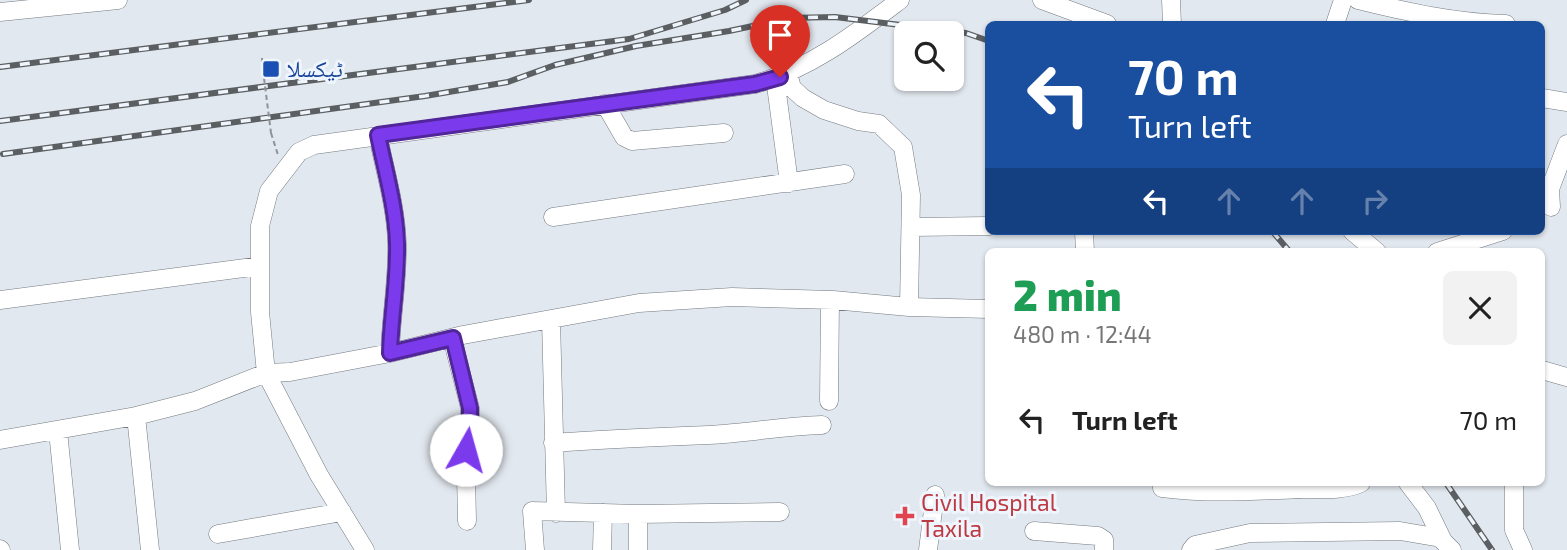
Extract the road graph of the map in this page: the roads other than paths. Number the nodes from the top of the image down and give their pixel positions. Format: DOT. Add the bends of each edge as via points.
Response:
graph roads {
  1 [pos="118,0"];
  2 [pos="900,0"];
  3 [pos="1042,0"];
  4 [pos="1171,0"];
  5 [pos="1342,1"];
  6 [pos="0,12"];
  7 [pos="1099,21"];
  8 [pos="1172,21"];
  9 [pos="1336,21"];
  10 [pos="1462,21"];
  11 [pos="782,76"];
  12 [pos="1545,98"];
  13 [pos="1567,102"];
  14 [pos="605,104"];
  15 [pos="723,133"];
  16 [pos="378,135"];
  17 [pos="1567,144"];
  18 [pos="845,174"];
  19 [pos="789,183"];
  20 [pos="1553,208"];
  21 [pos="553,217"];
  22 [pos="911,226"];
  23 [pos="985,226"];
  24 [pos="1357,235"];
  25 [pos="1490,235"];
  26 [pos="1372,248"];
  27 [pos="1450,248"];
  28 [pos="260,266"];
  29 [pos="0,300"];
  30 [pos="830,300"];
  31 [pos="909,307"];
  32 [pos="985,309"];
  33 [pos="551,320"];
  34 [pos="453,338"];
  35 [pos="390,353"];
  36 [pos="1545,371"];
  37 [pos="266,373"];
  38 [pos="1567,377"];
  39 [pos="829,401"];
  40 [pos="136,416"];
  41 [pos="822,425"];
  42 [pos="58,431"];
  43 [pos="0,440"];
  44 [pos="553,443"];
  45 [pos="1354,486"];
  46 [pos="1410,486"];
  47 [pos="1514,486"];
  48 [pos="1161,488"];
  49 [pos="935,495"];
  50 [pos="342,512"];
  51 [pos="780,512"];
  52 [pos="556,513"];
  53 [pos="603,513"];
  54 [pos="638,514"];
  55 [pos="467,521"];
  56 [pos="1034,531"];
  57 [pos="218,534"];
  58 [pos="1447,544"];
  59 [pos="70,550"];
  60 [pos="150,550"];
  61 [pos="365,550"];
  62 [pos="535,550"];
  63 [pos="602,550"];
  64 [pos="638,550"];
  65 [pos="928,550"];
  66 [pos="1104,550"];
  67 [pos="1191,550"];
  68 [pos="1523,550"];
  1 -- 6 [label="street"];
  2 -- 11 [label="street" via="807,65"];
  3 -- 7 [label="street"];
  4 -- 8 [label="street"];
  5 -- 9 [label="street"];
  5 -- 10 [label="street"];
  11 -- 14 [label="street" via="755,84"];
  11 -- 19 [label="street"];
  11 -- 22 [label="street" via="803,98 824,110 879,124 903,147"];
  12 -- 13 [label="street"];
  14 -- 15 [label="street" via="632,141"];
  14 -- 16 [label="street"];
  16 -- 28 [label="street" via="314,145 299,152 283,169 269,191 260,226"];
  16 -- 35 [label="street" via="397,241"];
  17 -- 20 [label="street" via="1550,189"];
  18 -- 19 [label="street"];
  19 -- 21 [label="street"];
  22 -- 23 [label="street"];
  22 -- 31 [label="street"];
  24 -- 26 [label="street"];
  25 -- 27 [label="street"];
  28 -- 29 [label="street"];
  28 -- 37 [label="street"];
  30 -- 31 [label="street"];
  30 -- 33 [label="street" via="732,297 639,303"];
  30 -- 39 [label="street"];
  31 -- 32 [label="street"];
  33 -- 34 [label="street"];
  33 -- 44 [label="street"];
  34 -- 35 [label="street"];
  34 -- 55 [label="street" via="470,408 465,426"];
  35 -- 37 [label="street"];
  36 -- 38 [label="street"];
  37 -- 40 [label="street" via="195,401"];
  37 -- 50 [label="street"];
  40 -- 42 [label="street"];
  40 -- 60 [label="street"];
  41 -- 44 [label="street"];
  42 -- 43 [label="street"];
  42 -- 59 [label="street"];
  44 -- 52 [label="street"];
  45 -- 48 [label="street" via="1201,493"];
  46 -- 58 [label="street"];
  47 -- 68 [label="street" via="1514,530"];
  49 -- 65 [label="street"];
  50 -- 57 [label="street"];
  50 -- 61 [label="street"];
  51 -- 54 [label="street"];
  52 -- 53 [label="street"];
  52 -- 62 [label="street" via="532,511"];
  53 -- 54 [label="street"];
  53 -- 63 [label="street"];
  54 -- 64 [label="street"];
  56 -- 66 [label="street" via="1098,536 1104,540"];
  58 -- 67 [label="street" via="1400,531 1250,533 1195,545"];
}
